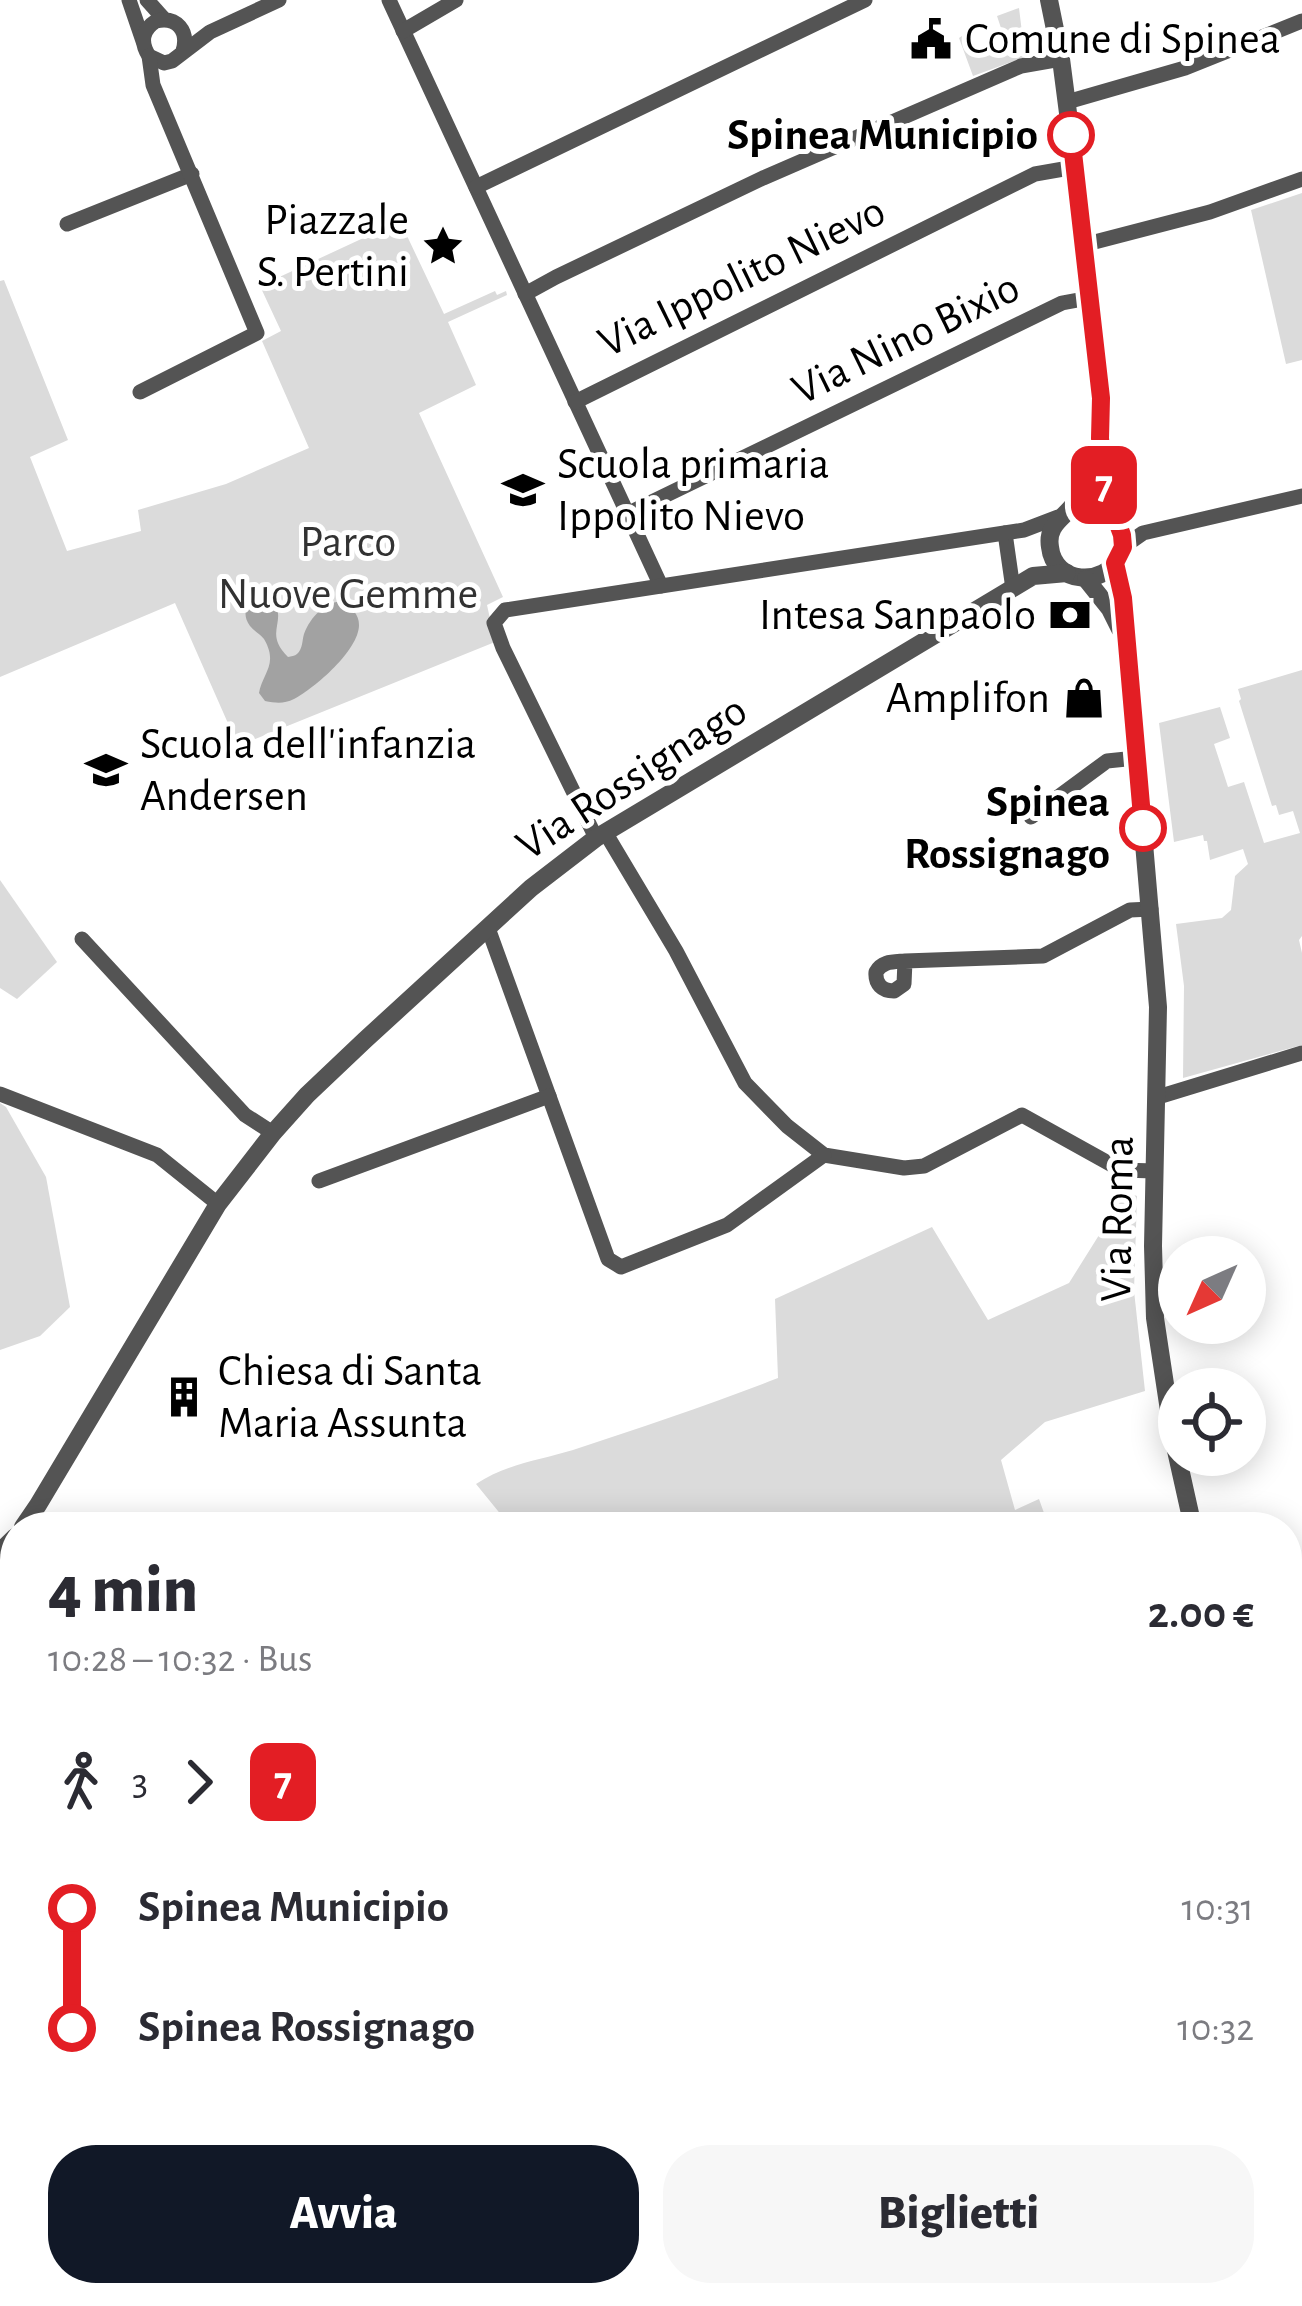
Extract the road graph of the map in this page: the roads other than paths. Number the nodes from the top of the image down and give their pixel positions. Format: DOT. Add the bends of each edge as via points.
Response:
graph roads {
  1 [pos="129,0"];
  2 [pos="147,0"];
  3 [pos="279,0"];
  4 [pos="389,0"];
  5 [pos="456,0"];
  6 [pos="866,0"];
  7 [pos="1049,0"];
  8 [pos="1302,21"];
  9 [pos="172,22"];
  10 [pos="403,31"];
  11 [pos="210,32"];
  12 [pos="146,49"];
  13 [pos="181,54"];
  14 [pos="1061,58"];
  15 [pos="1067,102"];
  16 [pos="164,106"];
  17 [pos="1075,167"];
  18 [pos="192,174"];
  19 [pos="1302,178"];
  20 [pos="476,187"];
  21 [pos="68,224"];
  22 [pos="1083,245"];
  23 [pos="525,294"];
  24 [pos="1089,298"];
  25 [pos="140,392"];
  26 [pos="575,402"];
  27 [pos="1100,438"];
  28 [pos="1302,496"];
  29 [pos="1066,512"];
  30 [pos="627,514"];
  31 [pos="1112,518"];
  32 [pos="1024,530"];
  33 [pos="1005,533"];
  34 [pos="1142,533"];
  35 [pos="1050,545"];
  36 [pos="1119,555"];
  37 [pos="1034,576"];
  38 [pos="1076,576"];
  39 [pos="661,586"];
  40 [pos="1013,589"];
  41 [pos="1125,638"];
  42 [pos="1136,758"];
  43 [pos="1031,817"];
  44 [pos="600,835"];
  45 [pos="1151,909"];
  46 [pos="488,928"];
  47 [pos="82,939"];
  48 [pos="904,961"];
  49 [pos="1302,1053"];
  50 [pos="0,1094"];
  51 [pos="549,1096"];
  52 [pos="1158,1096"];
  53 [pos="273,1133"];
  54 [pos="824,1155"];
  55 [pos="1155,1172"];
  56 [pos="319,1181"];
  57 [pos="218,1204"];
  58 [pos="33,1512"];
  59 [pos="1190,1512"];
  1 -- 12 [label="street"];
  2 -- 9 [label="street"];
  3 -- 11 [label="street"];
  4 -- 10 [label="street"];
  5 -- 10 [label="street"];
  6 -- 20 [label="street"];
  7 -- 14 [label="street, Via Roma"];
  8 -- 15 [label="street" via="1185,68"];
  9 -- 11 [label="street"];
  9 -- 12 [label="street" via="148,26"];
  9 -- 13 [label="street" via="186,43"];
  10 -- 20 [label="street"];
  11 -- 13 [label="street"];
  12 -- 13 [label="street" via="164,63"];
  12 -- 16 [label="street"];
  13 -- 16 [label="street" via="162,83"];
  14 -- 15 [label="street, Via Roma"];
  14 -- 23 [label="street" via="1021,66 763,178"];
  15 -- 17 [label="street, Via Roma"];
  16 -- 18 [label="street"];
  17 -- 22 [label="street, Via Roma"];
  17 -- 26 [label="street, Via Ippolito Nievo" via="1035,174"];
  18 -- 21 [label="street"];
  18 -- 25 [label="street" via="257,333"];
  19 -- 22 [label="street"];
  20 -- 23 [label="street"];
  22 -- 24 [label="street, Via Roma"];
  23 -- 26 [label="street"];
  24 -- 27 [label="street, Via Roma"];
  24 -- 30 [label="street, Via Nino Bixio" via="1062,303"];
  26 -- 30 [label="street"];
  27 -- 29 [label="street, Via Roma"];
  27 -- 31 [label="street, Via Roma"];
  28 -- 34 [label="street"];
  29 -- 31 [label="street" via="1085,505"];
  29 -- 32 [label="street"];
  29 -- 35 [label="street, Via Roma"];
  30 -- 39 [label="street"];
  31 -- 34 [label="street"];
  31 -- 36 [label="street, Via Roma"];
  32 -- 33 [label="street"];
  32 -- 35 [label="street"];
  33 -- 39 [label="street"];
  33 -- 40 [label="street"];
  34 -- 36 [label="street"];
  35 -- 37 [label="street, Via Rossignago"];
  35 -- 38 [label="street, Via Roma" via="1059,567"];
  36 -- 38 [label="street" via="1107,572"];
  36 -- 41 [label="street, Via Roma"];
  37 -- 38 [label="street, Via Rossignago"];
  37 -- 40 [label="street, Via Rossignago"];
  38 -- 41 [label="street, Via Roma" via="1110,609"];
  39 -- 44 [label="street" via="505,610 494,623"];
  40 -- 44 [label="street, Via Rossignago"];
  41 -- 42 [label="street, Via Roma"];
  42 -- 43 [label="street" via="1107,761"];
  42 -- 45 [label="street, Via Roma"];
  44 -- 46 [label="street, Via Rossignago"];
  44 -- 54 [label="street" via="676,951 745,1082"];
  45 -- 48 [label="street" via="1130,910 1042,956"];
  45 -- 52 [label="street, Via Roma"];
  46 -- 51 [label="street"];
  46 -- 53 [label="street, Via Rossignago"];
  47 -- 53 [label="street" via="245,1115"];
  49 -- 52 [label="street"];
  50 -- 57 [label="street" via="158,1155"];
  51 -- 54 [label="street" via="608,1258 621,1267 727,1225"];
  51 -- 56 [label="street"];
  52 -- 55 [label="street, Via Roma"];
  53 -- 57 [label="street, Via Rossignago"];
  54 -- 55 [label="street" via="924,1166 1022,1115 1121,1170"];
  55 -- 59 [label="street, Via Roma" via="1155,1318"];
  57 -- 58 [label="street, Via Rossignago"];
}
